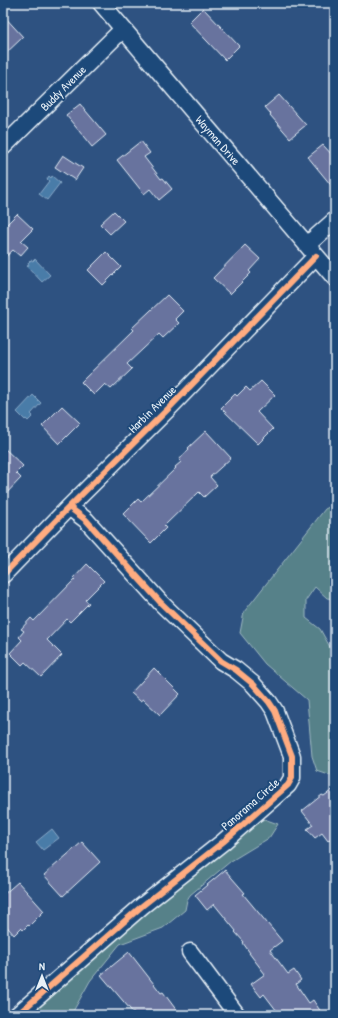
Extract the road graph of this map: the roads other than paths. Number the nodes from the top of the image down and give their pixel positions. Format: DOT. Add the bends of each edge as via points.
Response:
graph roads {
  1 [pos="101,3"];
  2 [pos="123,29"];
  3 [pos="3,147"];
  4 [pos="335,220"];
  5 [pos="311,250"];
  6 [pos="335,278"];
  7 [pos="69,507"];
  8 [pos="3,575"];
  9 [pos="190,952"];
  10 [pos="17,1015"];
  11 [pos="237,1015"];
  1 -- 2 [label="street, Wayman Drive"];
  2 -- 3 [label="street, Buddy Avenue"];
  2 -- 5 [label="street, Wayman Drive"];
  4 -- 5 [label="street, Harbin Avenue"];
  5 -- 6 [label="street, Wayman Drive"];
  5 -- 7 [label="street, Harbin Avenue" via="170,407"];
  7 -- 8 [label="street, Harbin Avenue"];
  7 -- 10 [label="street, Panorama Circle" via="86,520 162,604 221,661 253,684 269,702 292,756 292,778 288,785 222,842 142,906"];
  9 -- 11 [label="street"];
}
